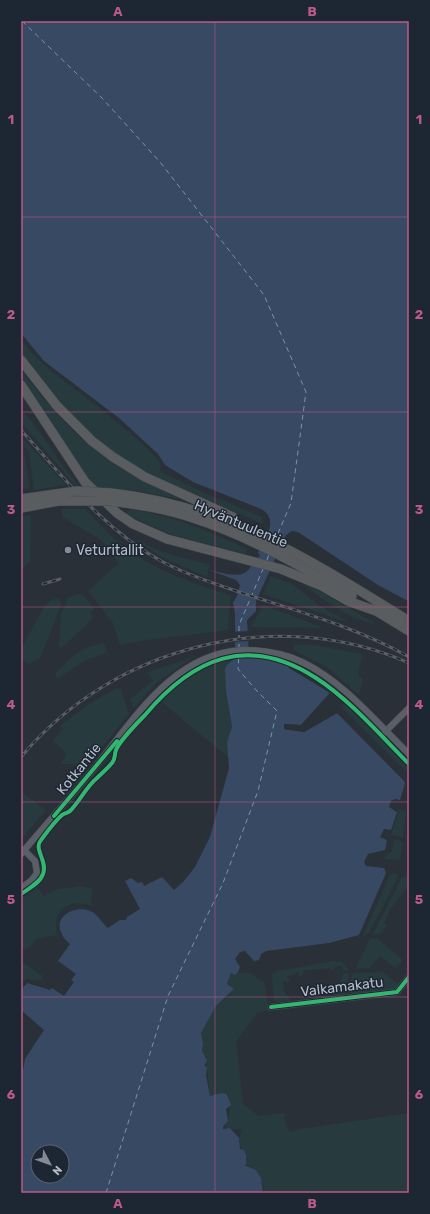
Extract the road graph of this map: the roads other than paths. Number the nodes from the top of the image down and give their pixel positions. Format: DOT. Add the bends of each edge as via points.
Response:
graph roads {
  1 [pos="21,360"];
  2 [pos="21,385"];
  3 [pos="112,497"];
  4 [pos="21,499"];
  5 [pos="21,508"];
  6 [pos="254,538"];
  7 [pos="288,555"];
  8 [pos="376,611"];
  9 [pos="409,621"];
  10 [pos="409,631"];
  11 [pos="409,708"];
  12 [pos="385,732"];
  13 [pos="409,754"];
  14 [pos="23,852"];
  15 [pos="21,888"];
  16 [pos="409,977"];
  17 [pos="271,1007"];
  1 -- 6 [label="highway" via="57,406 92,441 145,477 231,516"];
  2 -- 8 [label="highway" via="85,482 117,513 166,540 281,569 322,586 348,601"];
  3 -- 4 [label="highway, Hyväntuulentie, bridge" via="77,491"];
  3 -- 5 [label="highway, Hyväntuulentie, bridge"];
  3 -- 6 [label="highway, Hyväntuulentie" via="193,518"];
  6 -- 7 [label="highway, Hyväntuulentie"];
  7 -- 8 [label="highway, Hyväntuulentie"];
  7 -- 9 [label="highway, Hyväntuulentie" via="320,566"];
  8 -- 10 [label="highway, Hyväntuulentie"];
  11 -- 12 [label="street"];
  12 -- 13 [label="street, Kotkantie"];
  12 -- 14 [label="street, Kotkantie" via="337,685 312,668 281,654 252,650 228,652 208,658 187,668 156,692"];
  14 -- 15 [label="street" via="35,861 37,872 31,881"];
  16 -- 17 [label="street, Valkamakatu" via="397,992"];
}
